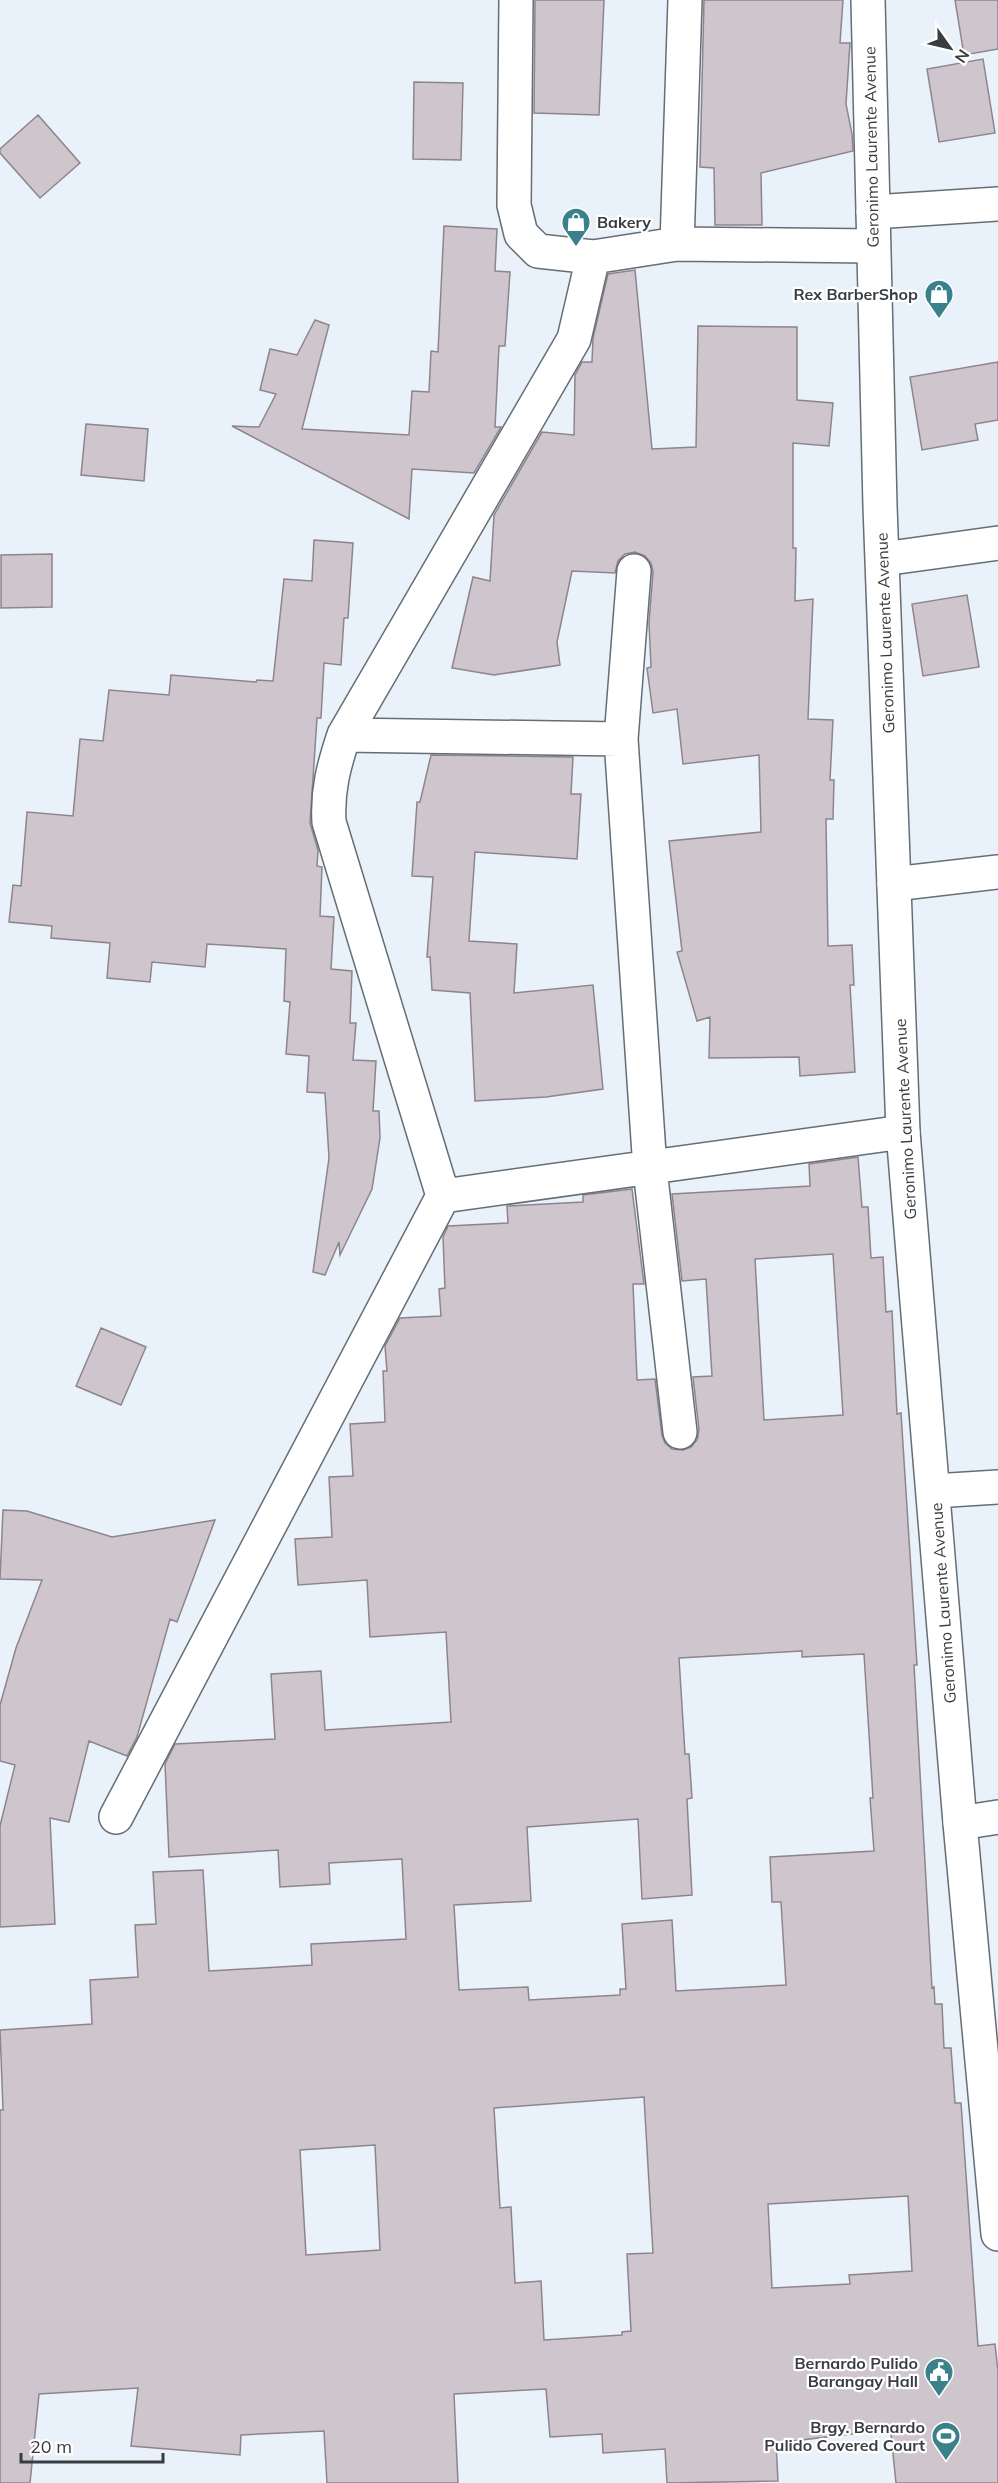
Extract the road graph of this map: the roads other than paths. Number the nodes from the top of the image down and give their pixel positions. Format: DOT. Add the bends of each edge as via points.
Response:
graph roads {
  1 [pos="516,0"];
  2 [pos="685,0"];
  3 [pos="868,0"];
  4 [pos="998,204"];
  5 [pos="873,212"];
  6 [pos="677,244"];
  7 [pos="873,246"];
  8 [pos="593,257"];
  9 [pos="998,543"];
  10 [pos="883,559"];
  11 [pos="634,571"];
  12 [pos="344,735"];
  13 [pos="621,739"];
  14 [pos="998,872"];
  15 [pos="894,884"];
  16 [pos="903,1132"];
  17 [pos="650,1169"];
  18 [pos="442,1196"];
  19 [pos="680,1432"];
  20 [pos="998,1487"];
  21 [pos="934,1491"];
  22 [pos="116,1817"];
  23 [pos="998,1817"];
  24 [pos="960,1823"];
  25 [pos="992,2106"];
  26 [pos="998,2234"];
  1 -- 8 [label="street" via="514,205 521,234 538,251"];
  2 -- 6 [label="street"];
  3 -- 5 [label="street, Geronimo Laurente Avenue"];
  4 -- 5 [label="street"];
  5 -- 7 [label="street, Geronimo Laurente Avenue"];
  6 -- 7 [label="street"];
  6 -- 8 [label="street"];
  7 -- 10 [label="street, Geronimo Laurente Avenue"];
  8 -- 12 [label="street" via="574,339"];
  9 -- 10 [label="street"];
  10 -- 15 [label="street, Geronimo Laurente Avenue"];
  11 -- 13 [label="street"];
  12 -- 13 [label="street"];
  12 -- 18 [label="street" via="332,773 329,822"];
  13 -- 17 [label="street"];
  14 -- 15 [label="street"];
  15 -- 16 [label="street, Geronimo Laurente Avenue"];
  16 -- 17 [label="street"];
  16 -- 21 [label="street, Geronimo Laurente Avenue"];
  17 -- 18 [label="street"];
  17 -- 19 [label="street"];
  18 -- 22 [label="street"];
  20 -- 21 [label="street"];
  21 -- 24 [label="street, Geronimo Laurente Avenue"];
  23 -- 24 [label="street"];
  24 -- 25 [label="street, Geronimo Laurente Avenue"];
  25 -- 26 [label="street, Geronimo Laurente Avenue"];
}
